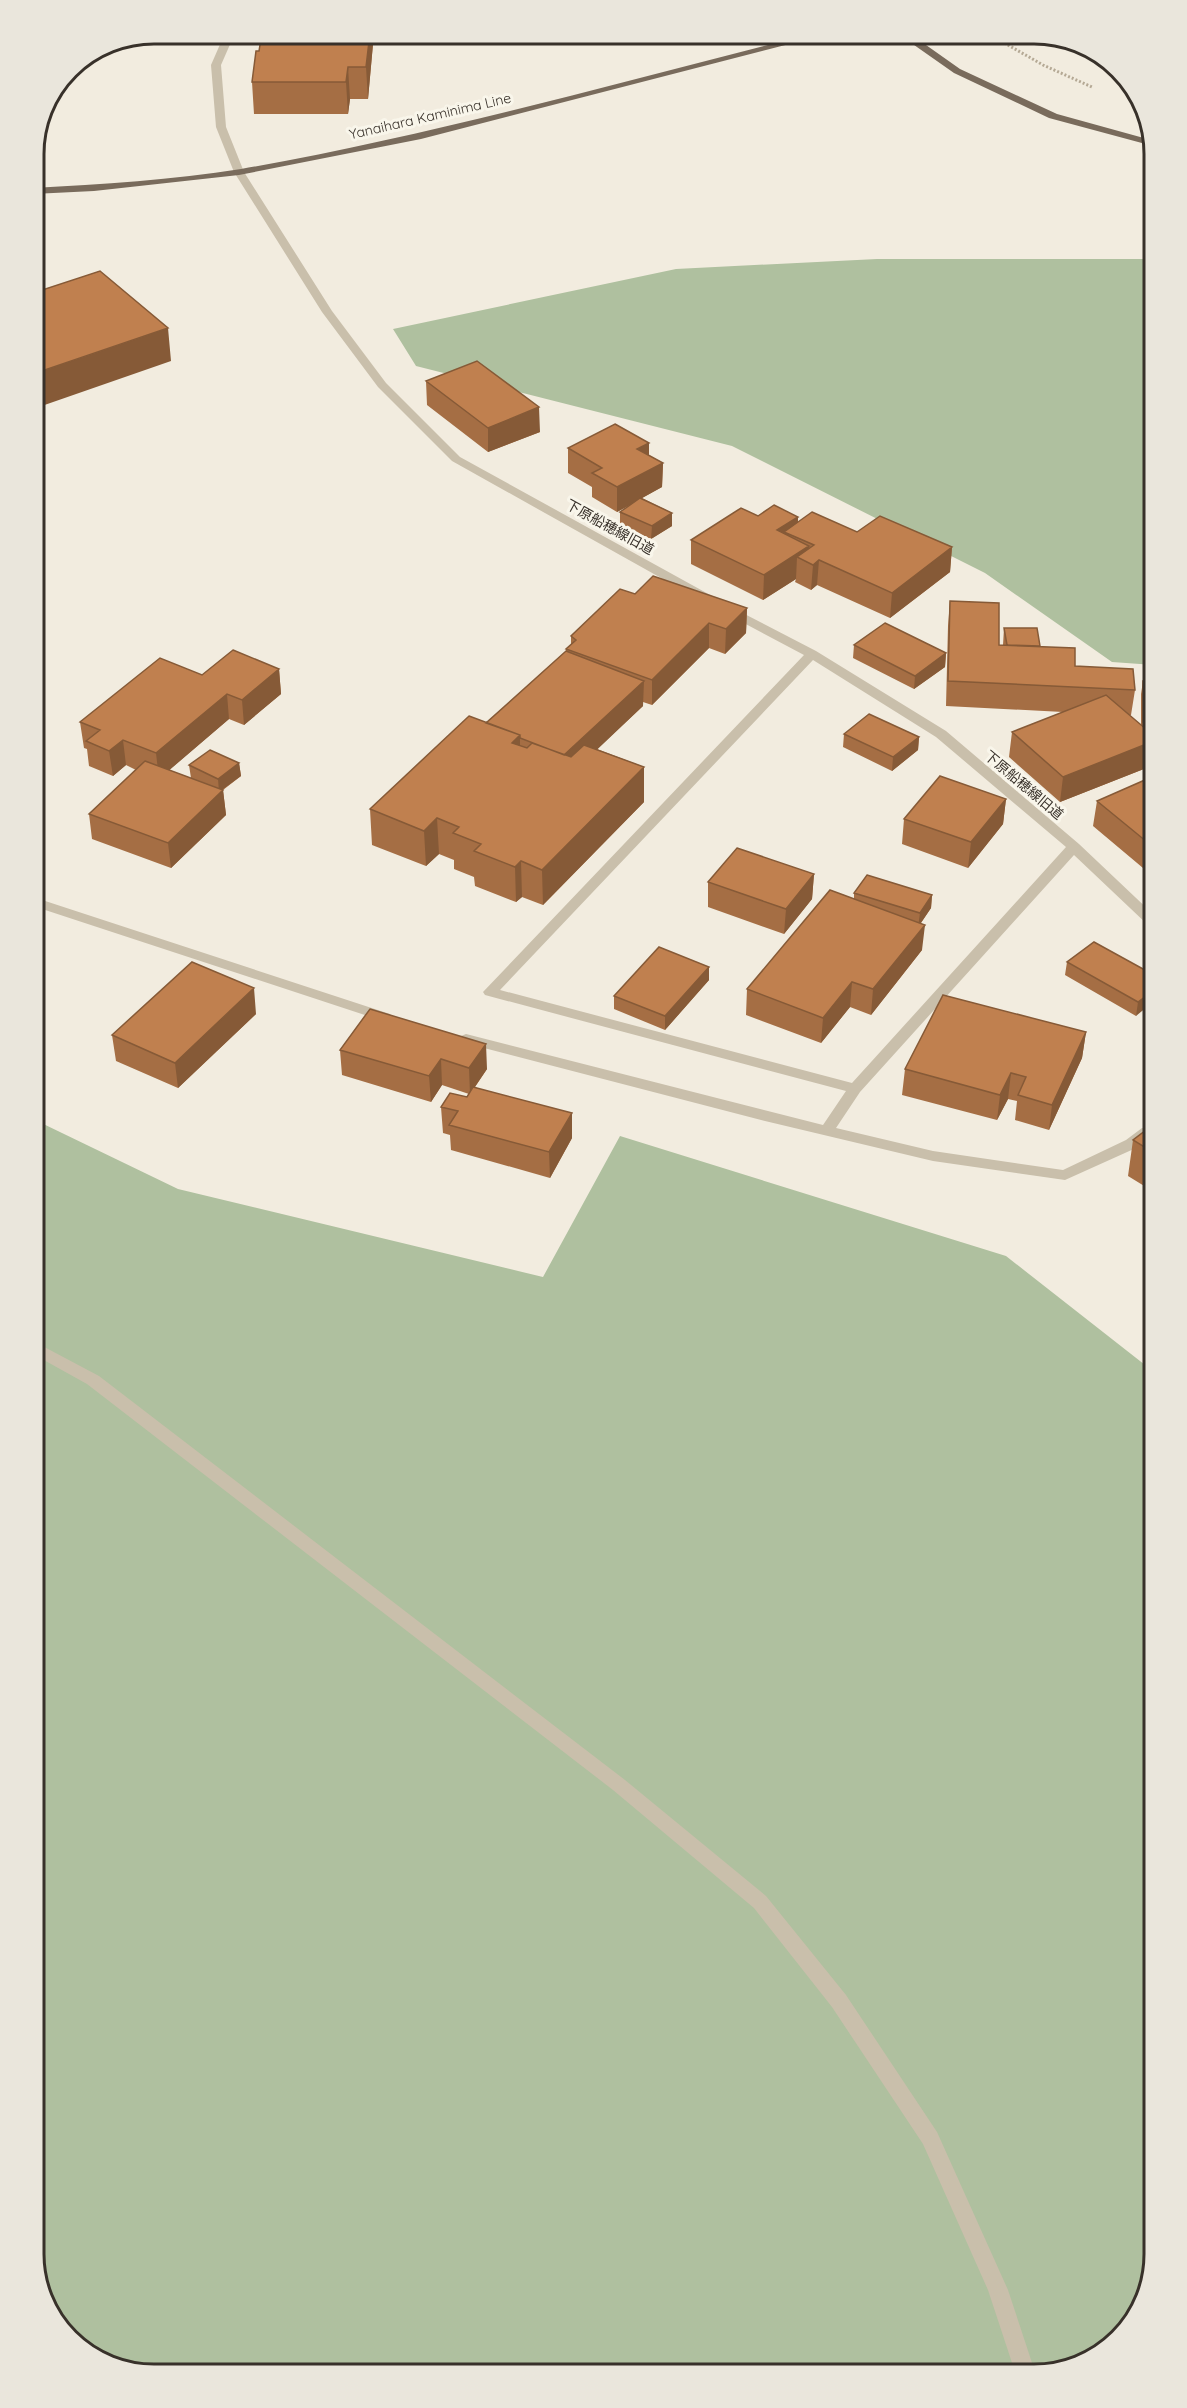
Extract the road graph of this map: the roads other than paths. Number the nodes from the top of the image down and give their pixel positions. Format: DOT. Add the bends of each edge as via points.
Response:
graph roads {
  1 [pos="225,44"];
  2 [pos="784,44"];
  3 [pos="918,44"];
  4 [pos="1143,141"];
  5 [pos="239,172"];
  6 [pos="44,190"];
  7 [pos="812,654"];
  8 [pos="1074,847"];
  9 [pos="44,905"];
  10 [pos="1144,914"];
  11 [pos="404,1022"];
  12 [pos="447,1034"];
  13 [pos="855,1089"];
  14 [pos="826,1131"];
  15 [pos="1144,1134"];
  16 [pos="44,1353"];
  17 [pos="1022,2364"];
  1 -- 5 [label="street, 下原船穂線旧道" via="216,66 221,127"];
  2 -- 5 [label="main road, Yanaihara Kaminima Line" via="421,136"];
  3 -- 4 [label="main road" via="957,71 1053,116"];
  5 -- 6 [label="main road, Yanaihara Kaminima Line"];
  5 -- 7 [label="street, 下原船穂線旧道" via="327,312 382,385 456,459"];
  7 -- 8 [label="street, 下原船穂線旧道" via="941,734"];
  7 -- 13 [label="street" via="490,992"];
  8 -- 10 [label="street, 下原船穂線旧道"];
  8 -- 13 [label="street"];
  9 -- 11 [label="street"];
  12 -- 14 [label="street"];
  13 -- 14 [label="street"];
  14 -- 15 [label="street" via="933,1156 1065,1175 1131,1144"];
  16 -- 17 [label="street" via="93,1380 619,1785 760,1902 839,2001 930,2138 998,2290"];
}
